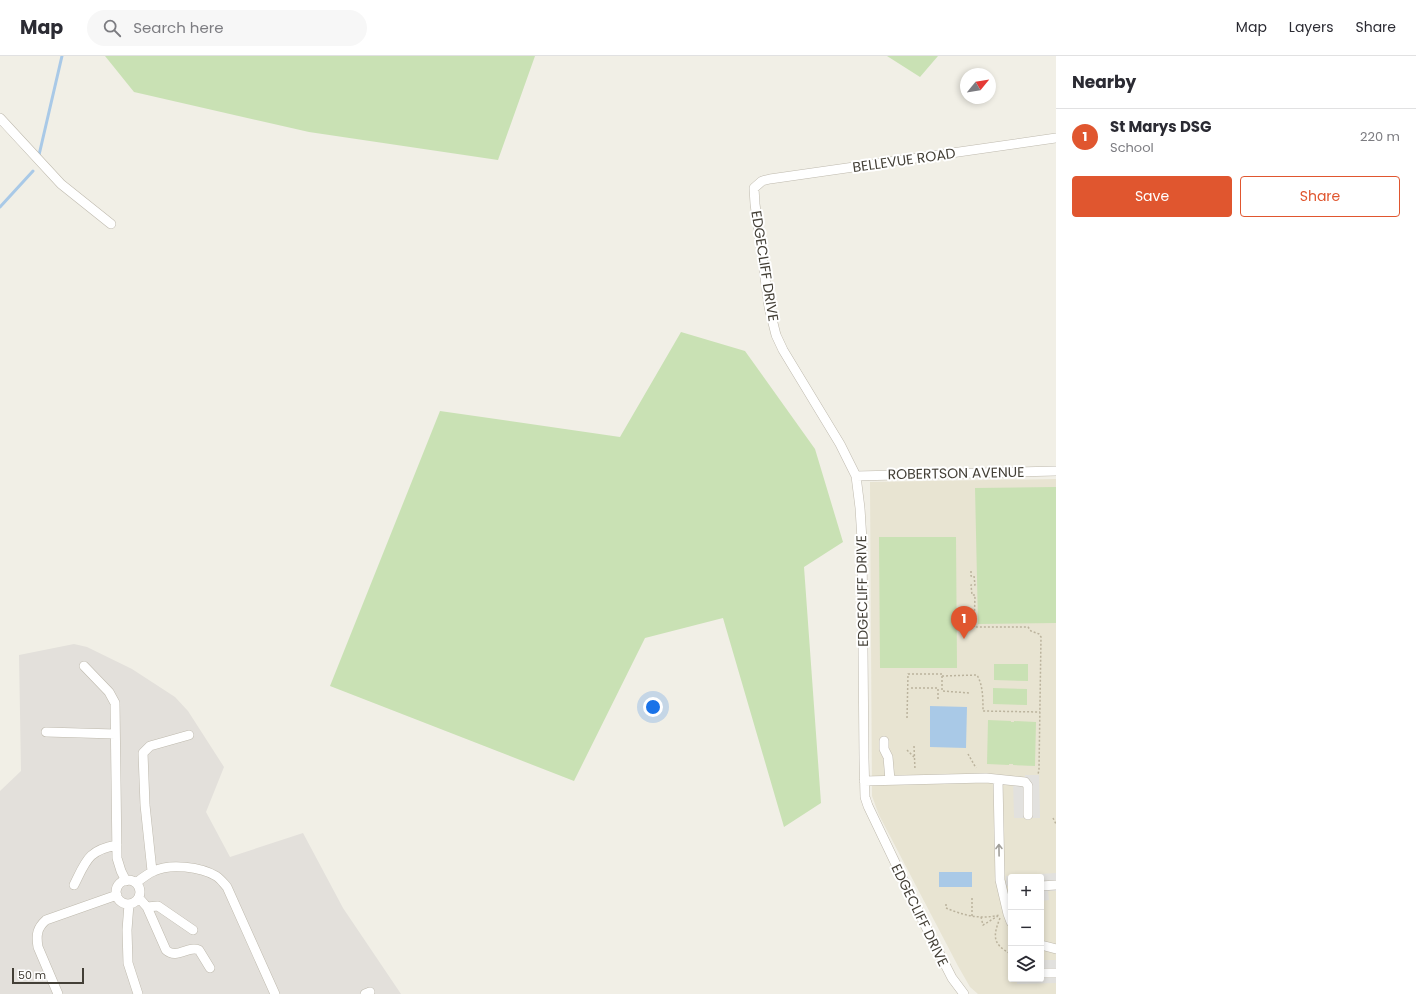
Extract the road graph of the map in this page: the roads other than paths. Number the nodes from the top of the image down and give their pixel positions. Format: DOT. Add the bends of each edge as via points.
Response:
graph roads {
  1 [pos="0,118"];
  2 [pos="1056,138"];
  3 [pos="754,188"];
  4 [pos="111,224"];
  5 [pos="1056,471"];
  6 [pos="856,476"];
  7 [pos="84,666"];
  8 [pos="46,732"];
  9 [pos="115,734"];
  10 [pos="189,735"];
  11 [pos="884,741"];
  12 [pos="890,780"];
  13 [pos="998,780"];
  14 [pos="864,781"];
  15 [pos="1028,815"];
  16 [pos="117,845"];
  17 [pos="152,871"];
  18 [pos="126,881"];
  19 [pos="136,883"];
  20 [pos="1056,884"];
  21 [pos="74,885"];
  22 [pos="1044,886"];
  23 [pos="1001,889"];
  24 [pos="1008,889"];
  25 [pos="117,895"];
  26 [pos="139,898"];
  27 [pos="129,904"];
  28 [pos="147,908"];
  29 [pos="1008,918"];
  30 [pos="193,930"];
  31 [pos="1044,947"];
  32 [pos="1056,949"];
  33 [pos="210,968"];
  34 [pos="1044,973"];
  35 [pos="1056,973"];
  36 [pos="136,993"];
  37 [pos="58,994"];
  38 [pos="275,994"];
  39 [pos="964,994"];
  1 -- 4 [label="street" via="61,184"];
  2 -- 3 [label="street, BELLEVUE ROAD" via="770,179 762,181"];
  3 -- 6 [label="street, EDGECLIFF DRIVE" via="769,307 776,335"];
  5 -- 6 [label="street, ROBERTSON AVENUE"];
  6 -- 14 [label="street, EDGECLIFF DRIVE" via="862,540"];
  7 -- 9 [label="street" via="112,697 116,714"];
  8 -- 9 [label="street"];
  9 -- 16 [label="street"];
  10 -- 17 [label="street" via="150,746 143,753"];
  11 -- 12 [label="street"];
  12 -- 13 [label="street"];
  12 -- 14 [label="street"];
  13 -- 15 [label="street" via="1028,784"];
  23 -- 13 [label="street, one-way"];
  14 -- 39 [label="street, EDGECLIFF DRIVE" via="865,797 872,817 952,978"];
  16 -- 18 [label="street" via="119,864"];
  16 -- 21 [label="street" via="103,847 91,855"];
  17 -- 19 [label="street"];
  17 -- 38 [label="street" via="170,867 189,867 218,877 227,887"];
  18 -- 19 [label="street"];
  18 -- 25 [label="street" via="118,887"];
  19 -- 26 [label="street" via="140,890"];
  20 -- 22 [label="street"];
  23 -- 24 [label="street"];
  23 -- 29 [label="street" via="1004,913"];
  25 -- 27 [label="street" via="121,902"];
  25 -- 37 [label="street" via="46,920 38,928 38,947"];
  26 -- 27 [label="street"];
  26 -- 28 [label="street"];
  27 -- 36 [label="street" via="128,963"];
  28 -- 30 [label="street" via="158,906"];
  28 -- 33 [label="street" via="168,952 176,954 197,948"];
  31 -- 32 [label="street"];
  34 -- 35 [label="street"];
}
